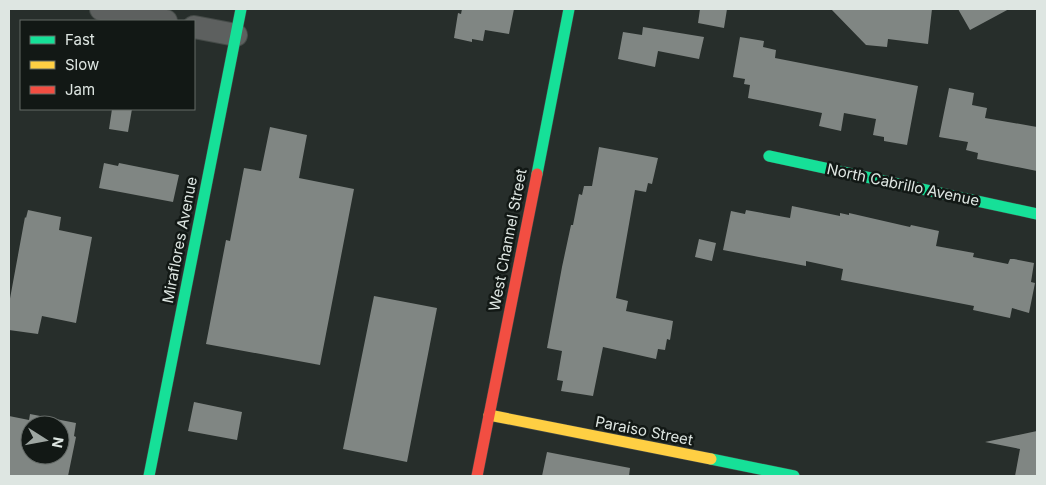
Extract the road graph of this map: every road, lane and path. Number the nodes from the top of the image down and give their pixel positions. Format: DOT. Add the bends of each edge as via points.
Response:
graph roads {
  1 [pos="101,9"];
  2 [pos="241,9"];
  3 [pos="569,9"];
  4 [pos="161,20"];
  5 [pos="195,27"];
  6 [pos="236,35"];
  7 [pos="769,156"];
  8 [pos="1037,214"];
  9 [pos="489,415"];
  10 [pos="149,476"];
  11 [pos="477,476"];
  12 [pos="794,476"];
  1 -- 4 [label="street"];
  2 -- 6 [label="street, Miraflores Avenue"];
  3 -- 9 [label="street, West Channel Street"];
  5 -- 6 [label="street"];
  6 -- 10 [label="street, Miraflores Avenue"];
  7 -- 8 [label="street, North Cabrillo Avenue"];
  9 -- 11 [label="street, West Channel Street"];
  9 -- 12 [label="street, Paraiso Street"];
}
